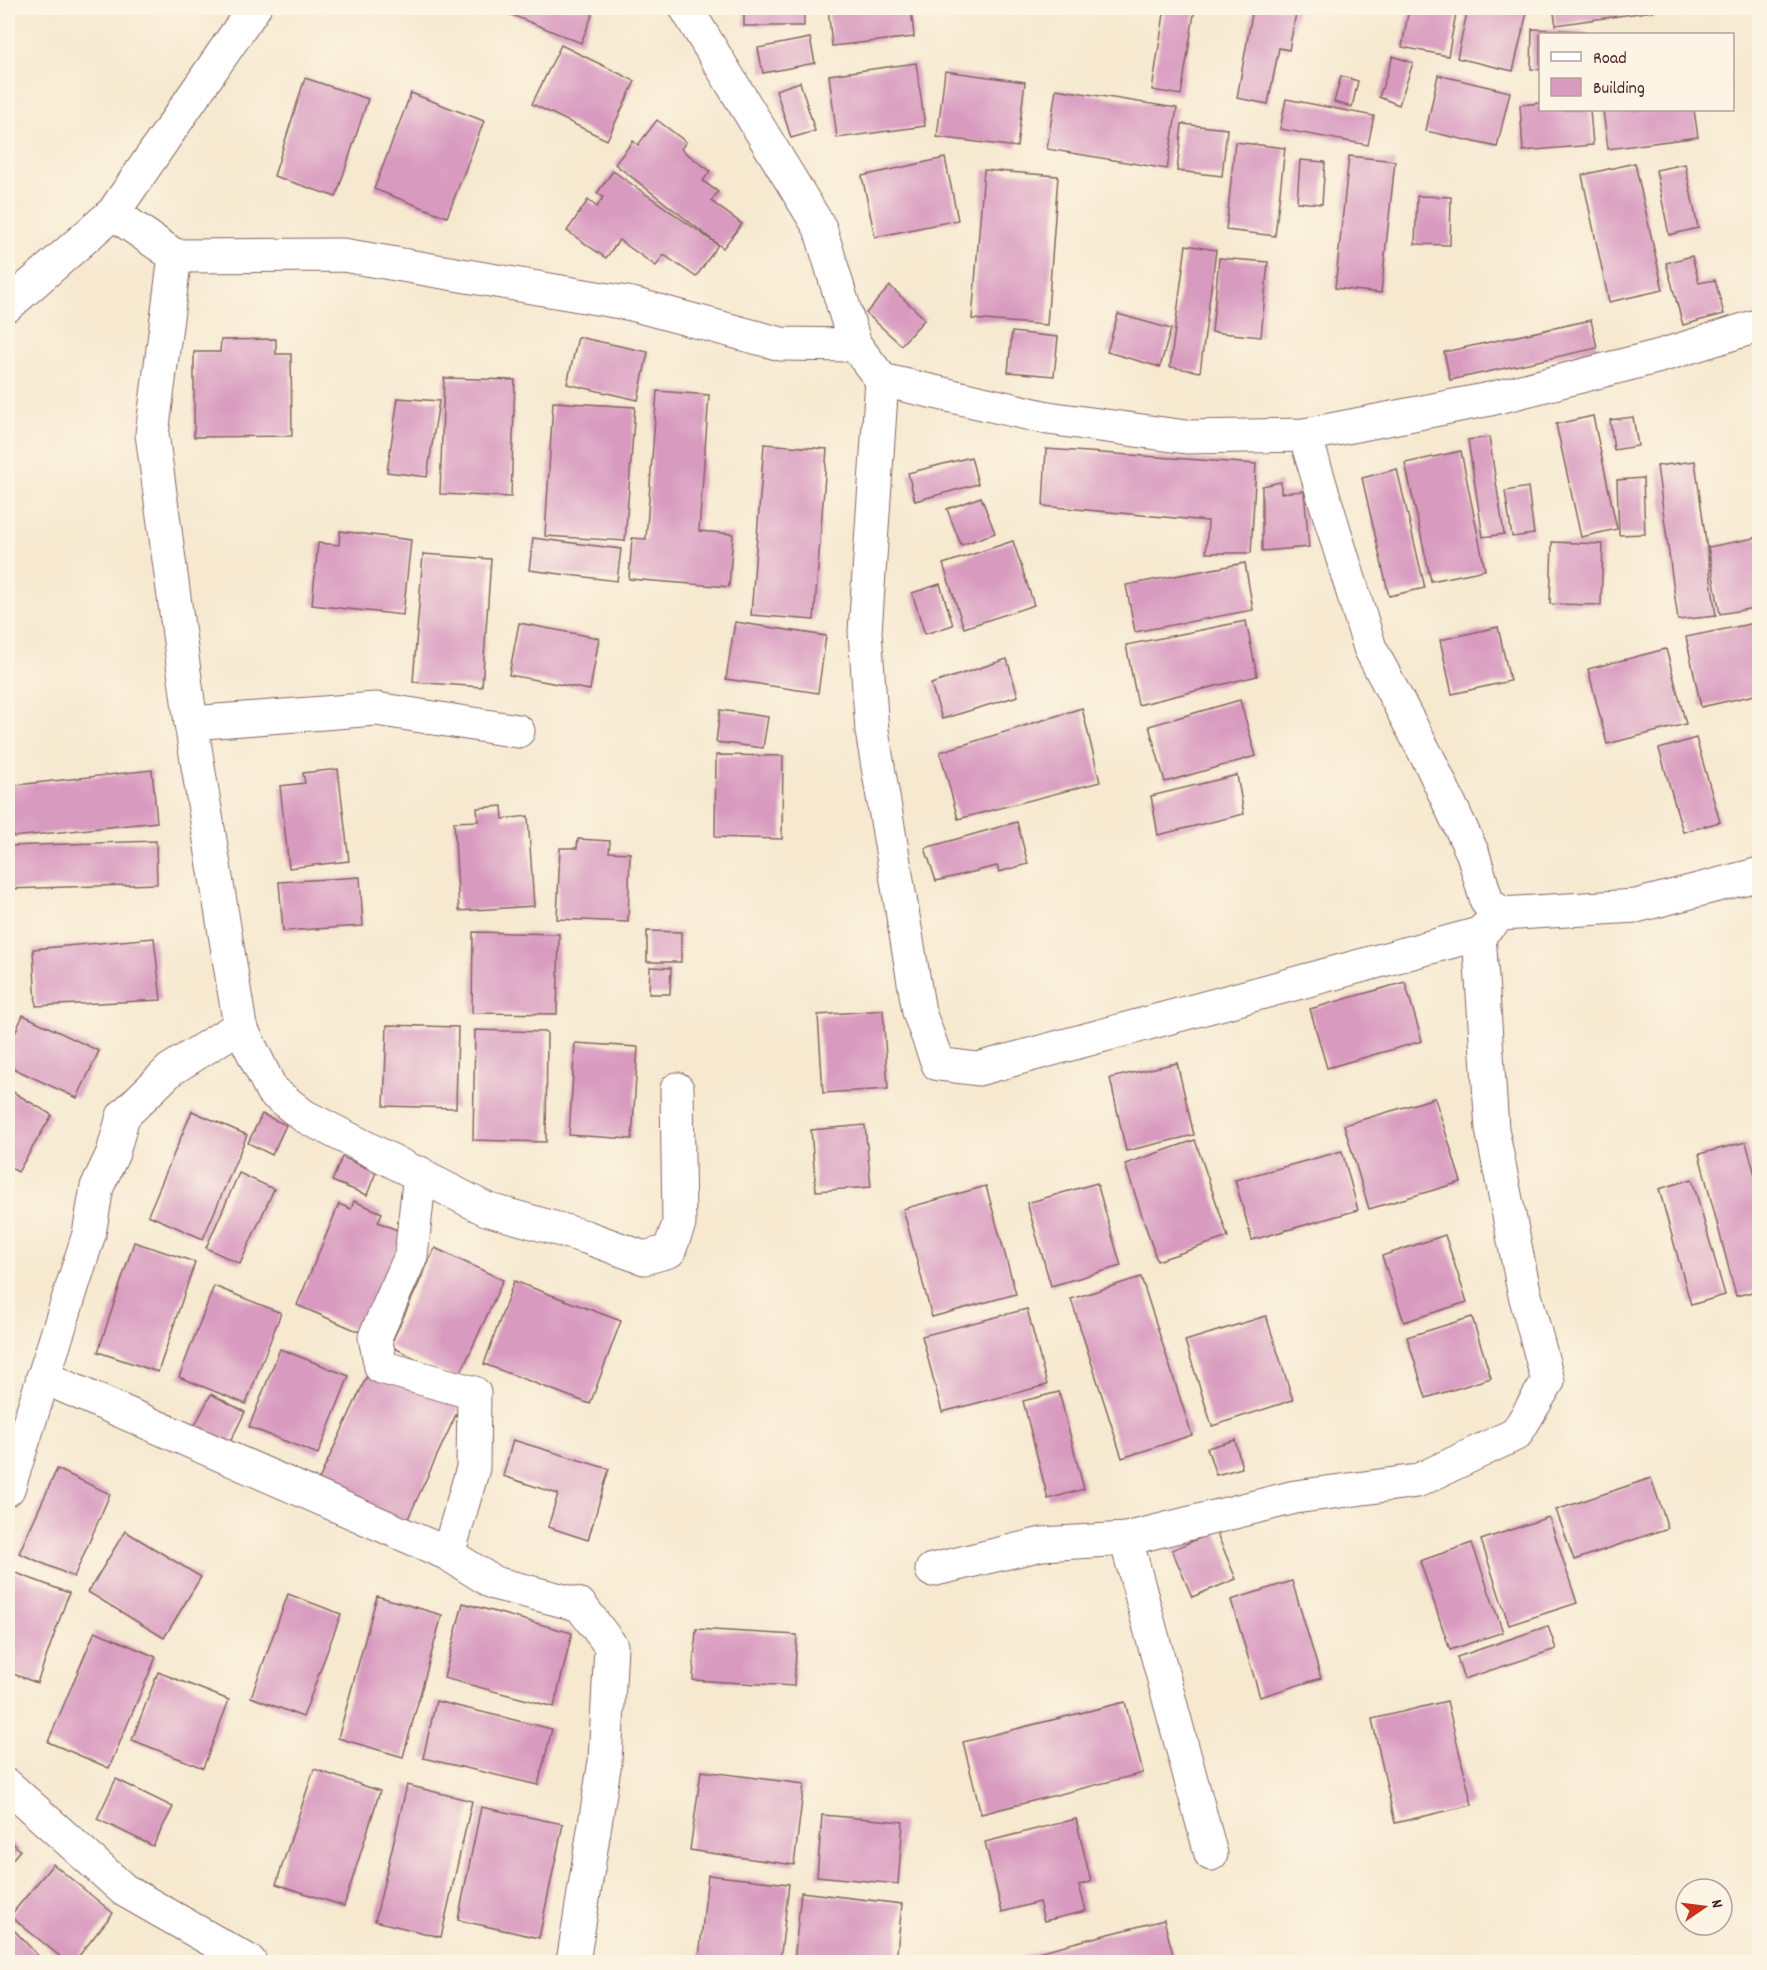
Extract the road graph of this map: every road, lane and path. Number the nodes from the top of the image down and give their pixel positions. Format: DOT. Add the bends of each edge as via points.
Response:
graph roads {
  1 [pos="254,8"];
  2 [pos="686,8"];
  3 [pos="112,213"];
  4 [pos="175,256"];
  5 [pos="8,305"];
  6 [pos="1760,325"];
  7 [pos="855,345"];
  8 [pos="882,380"];
  9 [pos="1305,435"];
  10 [pos="191,723"];
  11 [pos="518,730"];
  12 [pos="1760,874"];
  13 [pos="1490,924"];
  14 [pos="240,1026"];
  15 [pos="677,1089"];
  16 [pos="420,1173"];
  17 [pos="44,1377"];
  18 [pos="8,1489"];
  19 [pos="1126,1539"];
  20 [pos="448,1554"];
  21 [pos="932,1570"];
  22 [pos="8,1786"];
  23 [pos="1210,1854"];
  24 [pos="250,1962"];
  25 [pos="573,1962"];
  1 -- 3 [label="street"];
  2 -- 7 [label="street" via="820,228"];
  3 -- 4 [label="street"];
  3 -- 5 [label="street"];
  4 -- 7 [label="street" via="343,255 632,304 781,344"];
  4 -- 10 [label="street" via="152,434"];
  6 -- 9 [label="street" via="1660,356 1502,396"];
  7 -- 8 [label="street"];
  8 -- 9 [label="street" via="1048,418 1186,437"];
  8 -- 13 [label="street" via="865,632 873,731 919,1012 938,1064 978,1069"];
  9 -- 13 [label="street" via="1370,648 1473,854"];
  10 -- 11 [label="street" via="376,709"];
  10 -- 14 [label="street"];
  12 -- 13 [label="street" via="1636,906"];
  13 -- 19 [label="street" via="1492,1129 1524,1291 1548,1381 1516,1434 1417,1481 1294,1497"];
  14 -- 16 [label="street" via="272,1091 304,1116"];
  14 -- 17 [label="street" via="170,1070 123,1116 113,1153 97,1187 89,1234"];
  15 -- 16 [label="street" via="679,1224 669,1251 644,1258 486,1209"];
  16 -- 20 [label="street" via="411,1256 375,1337 381,1367 474,1393 473,1468"];
  17 -- 18 [label="street"];
  17 -- 20 [label="street"];
  19 -- 21 [label="street" via="1042,1544"];
  19 -- 23 [label="street"];
  20 -- 25 [label="street" via="494,1583 580,1605 611,1646 605,1761"];
  22 -- 24 [label="street" via="124,1890"];
}
